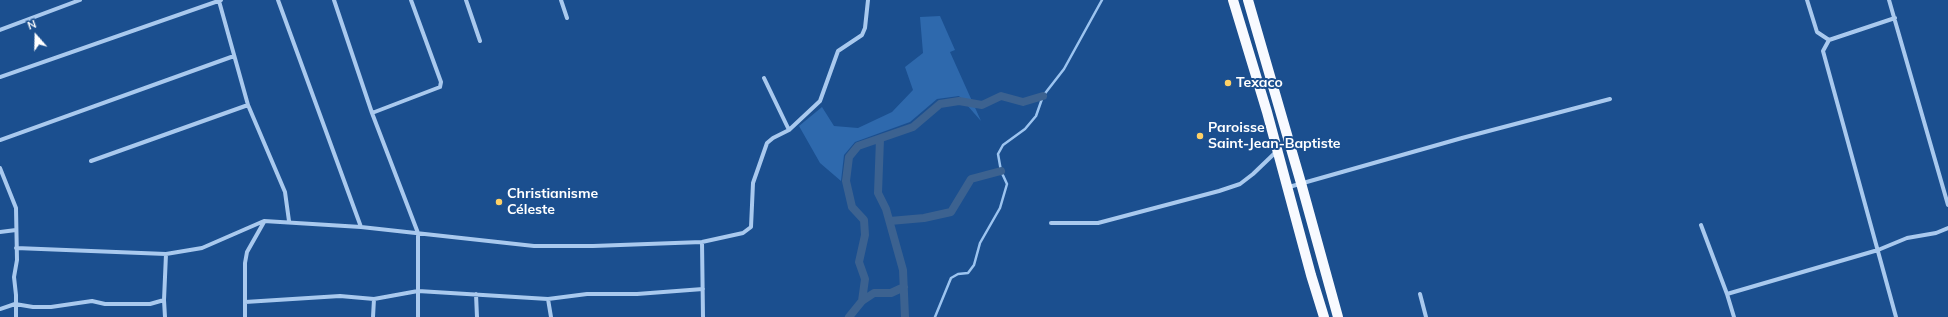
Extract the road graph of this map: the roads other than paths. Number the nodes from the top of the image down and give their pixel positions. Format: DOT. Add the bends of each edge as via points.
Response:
graph roads {
  1 [pos="80,0"];
  2 [pos="278,0"];
  3 [pos="334,0"];
  4 [pos="411,0"];
  5 [pos="466,0"];
  6 [pos="562,0"];
  7 [pos="868,0"];
  8 [pos="1233,0"];
  9 [pos="1248,0"];
  10 [pos="1807,0"];
  11 [pos="1889,0"];
  12 [pos="220,1"];
  13 [pos="567,18"];
  14 [pos="1894,18"];
  15 [pos="0,30"];
  16 [pos="1829,40"];
  17 [pos="480,41"];
  18 [pos="234,56"];
  19 [pos="0,77"];
  20 [pos="764,78"];
  21 [pos="1610,99"];
  22 [pos="248,105"];
  23 [pos="372,113"];
  24 [pos="789,130"];
  25 [pos="0,140"];
  26 [pos="1278,150"];
  27 [pos="91,160"];
  28 [pos="0,168"];
  29 [pos="1301,183"];
  30 [pos="1288,188"];
  31 [pos="1948,205"];
  32 [pos="289,221"];
  33 [pos="264,222"];
  34 [pos="1051,223"];
  35 [pos="1701,225"];
  36 [pos="361,226"];
  37 [pos="1948,228"];
  38 [pos="16,230"];
  39 [pos="0,232"];
  40 [pos="418,233"];
  41 [pos="702,242"];
  42 [pos="16,248"];
  43 [pos="1878,250"];
  44 [pos="166,254"];
  45 [pos="703,289"];
  46 [pos="418,291"];
  47 [pos="476,294"];
  48 [pos="1420,294"];
  49 [pos="1728,294"];
  50 [pos="374,299"];
  51 [pos="548,299"];
  52 [pos="164,300"];
  53 [pos="245,302"];
  54 [pos="15,304"];
  55 [pos="0,308"];
  56 [pos="16,317"];
  57 [pos="165,317"];
  58 [pos="245,317"];
  59 [pos="373,317"];
  60 [pos="418,317"];
  61 [pos="477,317"];
  62 [pos="551,317"];
  63 [pos="703,317"];
  64 [pos="1324,317"];
  65 [pos="1338,317"];
  66 [pos="1426,317"];
  67 [pos="1734,317"];
  68 [pos="1896,317"];
  1 -- 15 [label="street"];
  2 -- 36 [label="street"];
  3 -- 23 [label="street"];
  4 -- 23 [label="street" via="441,82 440,87"];
  5 -- 17 [label="street"];
  6 -- 13 [label="street"];
  7 -- 24 [label="street" via="862,35 838,51 820,101"];
  8 -- 26 [label="highway"];
  9 -- 29 [label="highway"];
  10 -- 16 [label="street" via="1817,32"];
  11 -- 14 [label="street"];
  12 -- 18 [label="street"];
  12 -- 19 [label="street"];
  14 -- 16 [label="street"];
  14 -- 31 [label="street"];
  16 -- 43 [label="street" via="1822,51"];
  18 -- 22 [label="street"];
  18 -- 25 [label="street"];
  20 -- 24 [label="street"];
  21 -- 29 [label="street"];
  22 -- 27 [label="street"];
  22 -- 32 [label="street" via="285,192"];
  23 -- 40 [label="street"];
  24 -- 41 [label="street" via="767,143 753,183 752,222 748,230"];
  26 -- 30 [label="highway"];
  26 -- 34 [label="street" via="1240,184 1219,191 1098,223"];
  28 -- 38 [label="street" via="16,208"];
  29 -- 30 [label="street"];
  29 -- 65 [label="highway"];
  30 -- 64 [label="highway"];
  32 -- 33 [label="street"];
  32 -- 36 [label="street"];
  33 -- 44 [label="street" via="202,248"];
  33 -- 53 [label="street" via="247,252"];
  35 -- 49 [label="street"];
  36 -- 40 [label="street"];
  37 -- 43 [label="street" via="1936,233 1907,238"];
  38 -- 39 [label="street"];
  38 -- 42 [label="street"];
  40 -- 41 [label="street" via="534,246"];
  40 -- 46 [label="street"];
  41 -- 45 [label="street"];
  42 -- 44 [label="street"];
  42 -- 54 [label="street"];
  43 -- 49 [label="street"];
  43 -- 68 [label="street"];
  44 -- 52 [label="street"];
  45 -- 51 [label="street" via="637,294 587,294"];
  45 -- 63 [label="street"];
  46 -- 47 [label="street"];
  46 -- 50 [label="street"];
  46 -- 60 [label="street"];
  47 -- 51 [label="street"];
  47 -- 61 [label="street"];
  48 -- 66 [label="street"];
  49 -- 67 [label="street"];
  50 -- 53 [label="street" via="340,296"];
  50 -- 59 [label="street"];
  51 -- 62 [label="street"];
  52 -- 54 [label="street" via="150,304 105,304 92,301 51,307"];
  52 -- 57 [label="street"];
  53 -- 58 [label="street"];
  54 -- 55 [label="street"];
  54 -- 56 [label="street"];
}
